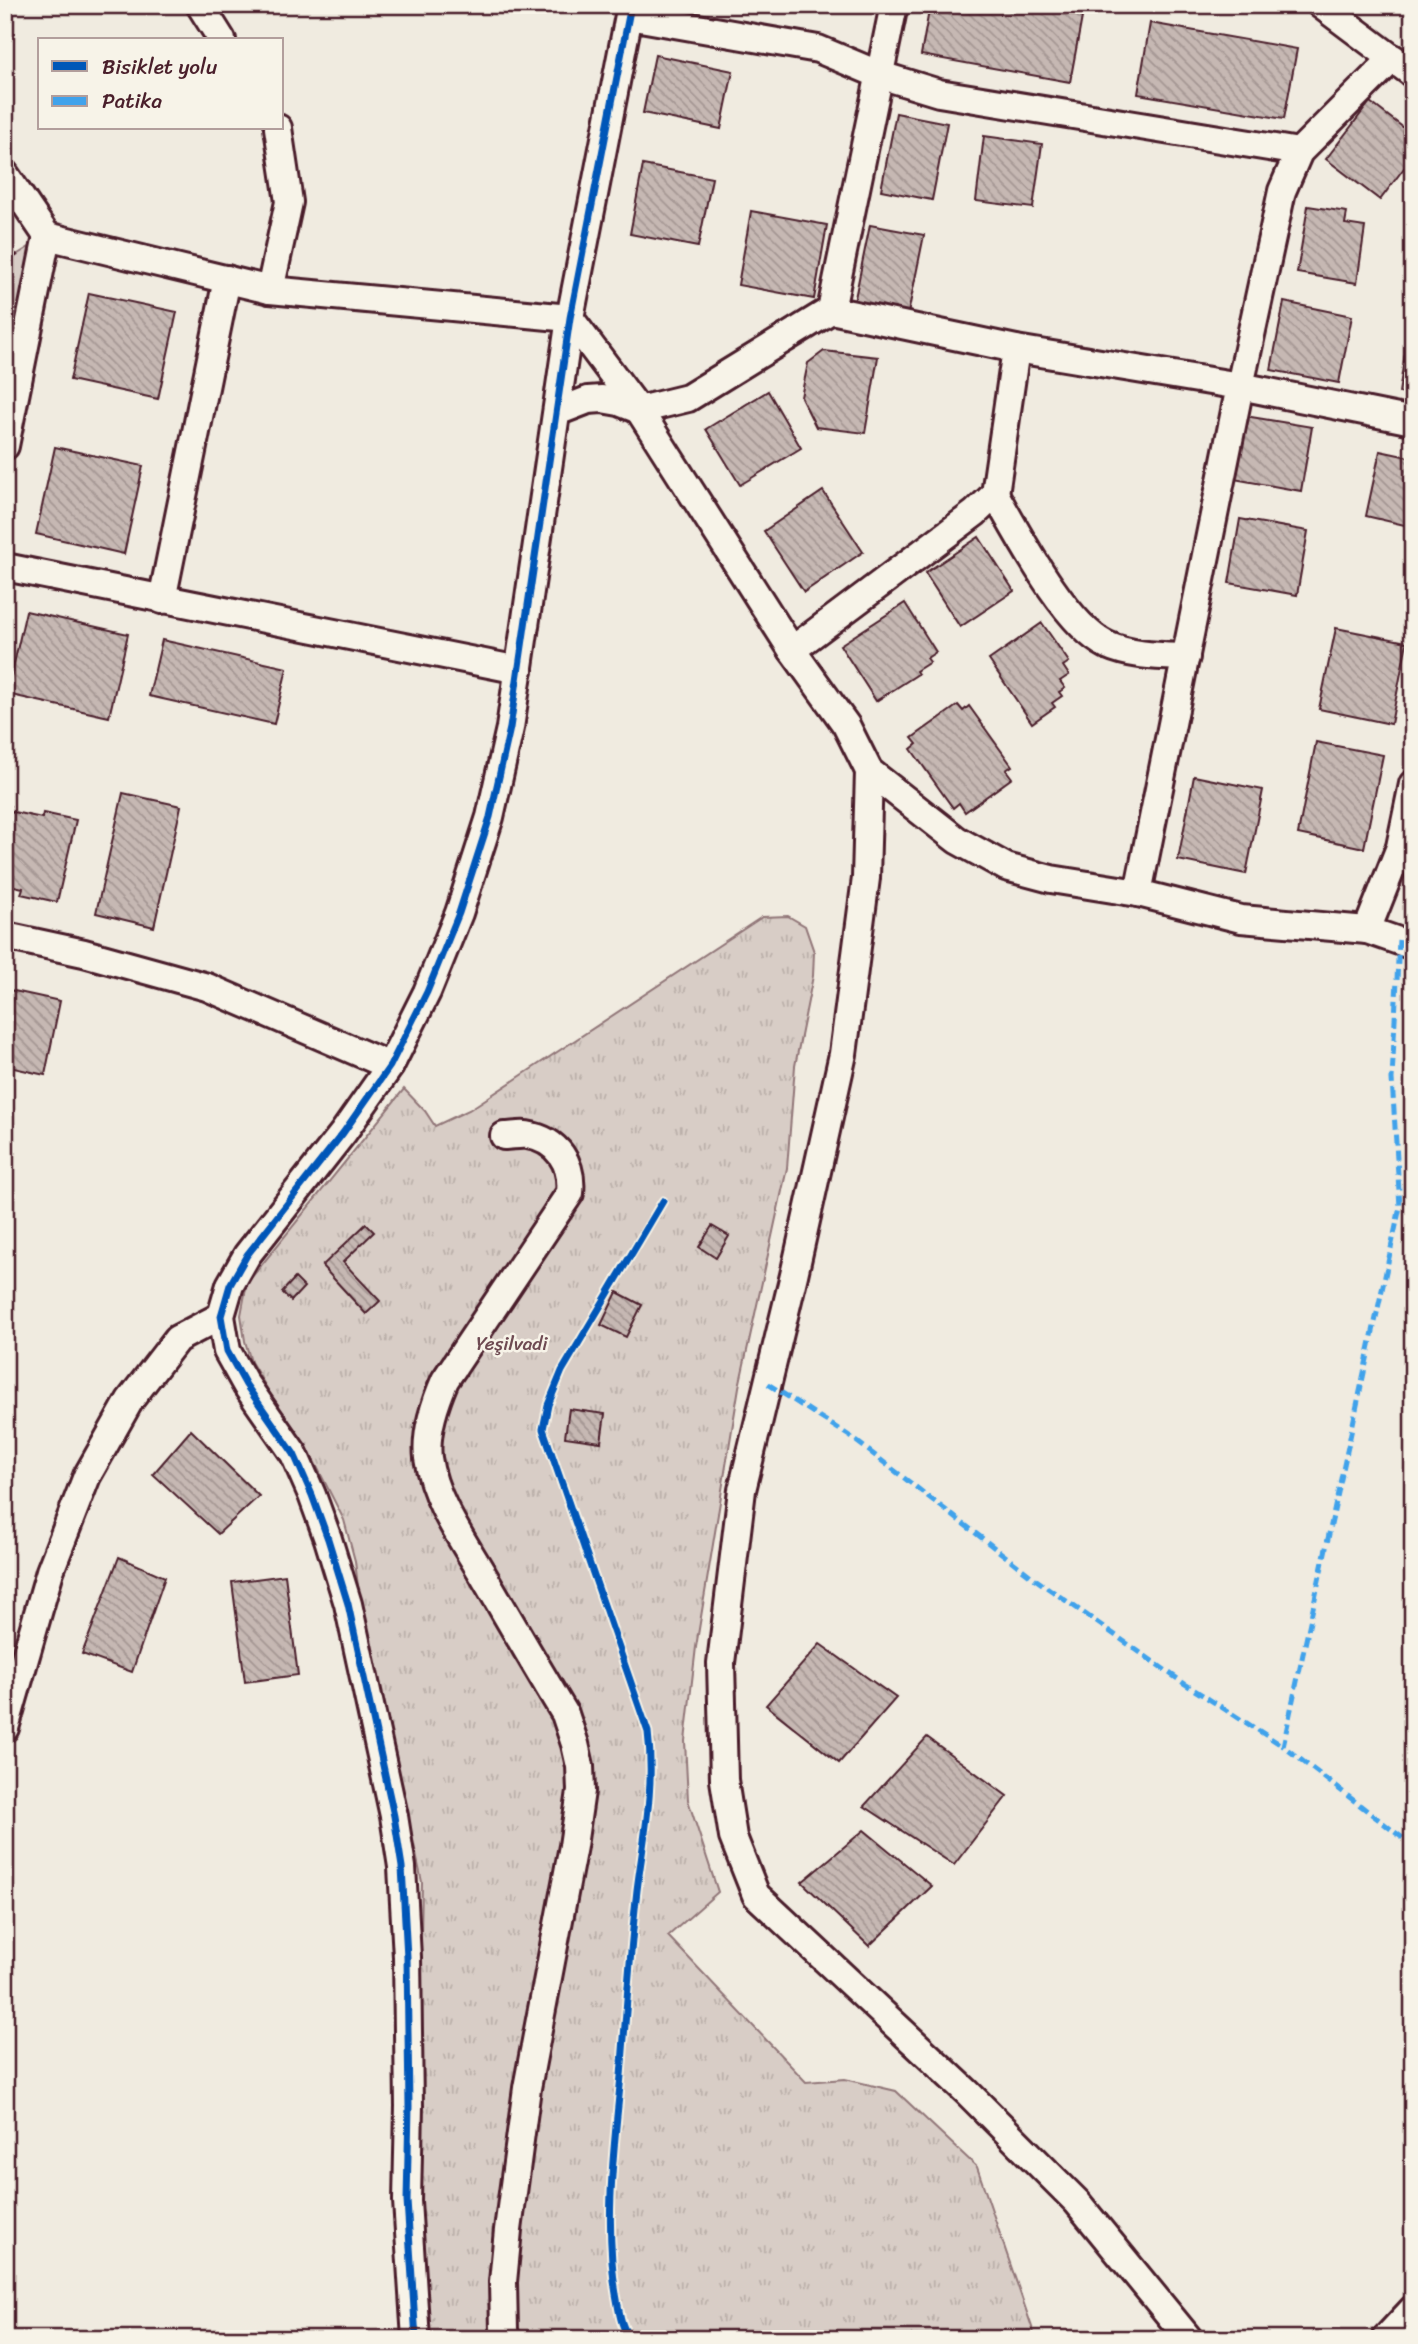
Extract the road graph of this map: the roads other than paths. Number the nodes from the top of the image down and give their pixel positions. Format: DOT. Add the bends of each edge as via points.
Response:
graph roads {
  1 [pos="200,5"];
  2 [pos="894,5"];
  3 [pos="1321,5"];
  4 [pos="630,11"];
  5 [pos="221,38"];
  6 [pos="1403,66"];
  7 [pos="880,75"];
  8 [pos="278,130"];
  9 [pos="1299,152"];
  10 [pos="5,174"];
  11 [pos="47,236"];
  12 [pos="227,279"];
  13 [pos="270,290"];
  14 [pos="831,310"];
  15 [pos="570,318"];
  16 [pos="1016,349"];
  17 [pos="1240,386"];
  18 [pos="639,410"];
  19 [pos="557,412"];
  20 [pos="1413,421"];
  21 [pos="5,446"];
  22 [pos="995,494"];
  23 [pos="5,567"];
  24 [pos="162,600"];
  25 [pos="792,650"];
  26 [pos="1186,657"];
  27 [pos="519,670"];
  28 [pos="869,771"];
  29 [pos="1413,784"];
  30 [pos="1138,893"];
  31 [pos="1367,930"];
  32 [pos="5,936"];
  33 [pos="1413,946"];
  34 [pos="390,1066"];
  35 [pos="504,1136"];
  36 [pos="220,1316"];
  37 [pos="5,1728"];
  38 [pos="1413,2309"];
  39 [pos="416,2339"];
  40 [pos="508,2339"];
  41 [pos="1189,2339"];
  42 [pos="1385,2339"];
  1 -- 5 [label="street"];
  2 -- 7 [label="street"];
  3 -- 6 [label="street"];
  4 -- 7 [label="street" via="818,49"];
  4 -- 15 [label="street"];
  6 -- 9 [label="street"];
  7 -- 9 [label="street" via="939,93"];
  7 -- 14 [label="street"];
  8 -- 13 [label="street" via="289,202"];
  9 -- 17 [label="street" via="1282,191"];
  10 -- 11 [label="street"];
  11 -- 12 [label="street"];
  11 -- 21 [label="street"];
  12 -- 13 [label="street"];
  12 -- 24 [label="street"];
  13 -- 15 [label="street"];
  14 -- 16 [label="street"];
  14 -- 18 [label="street" via="688,398"];
  15 -- 18 [label="street"];
  15 -- 19 [label="street"];
  16 -- 17 [label="street"];
  16 -- 22 [label="street"];
  17 -- 20 [label="street"];
  17 -- 26 [label="street"];
  18 -- 19 [label="street" via="602,399 572,404"];
  18 -- 25 [label="street"];
  19 -- 27 [label="street"];
  22 -- 25 [label="street"];
  22 -- 26 [label="street" via="1054,593 1082,625 1106,645"];
  23 -- 24 [label="street"];
  24 -- 27 [label="street"];
  25 -- 28 [label="street" via="845,725"];
  26 -- 30 [label="street"];
  27 -- 34 [label="street" via="490,817 459,913"];
  28 -- 30 [label="street" via="957,840 1006,867"];
  28 -- 41 [label="street" via="866,878 843,1054 742,1490 721,1662 724,1780 733,1837 756,1895 1077,2202"];
  29 -- 31 [label="street" via="1400,847"];
  30 -- 31 [label="street" via="1241,919"];
  31 -- 33 [label="street"];
  32 -- 34 [label="street" via="208,987"];
  34 -- 36 [label="street" via="247,1255"];
  35 -- 40 [label="street" via="527,1135 558,1149 568,1164 570,1193 445,1380 436,1402 428,1457 450,1518 565,1714 580,1766 578,1815 527,2088 508,2230 503,2283"];
  36 -- 37 [label="street" via="177,1339 130,1400 87,1476 50,1571"];
  36 -- 39 [label="street" via="227,1351 294,1454 328,1539 348,1604 394,1816 407,1957 407,2201"];
  38 -- 42 [label="street"];
}
